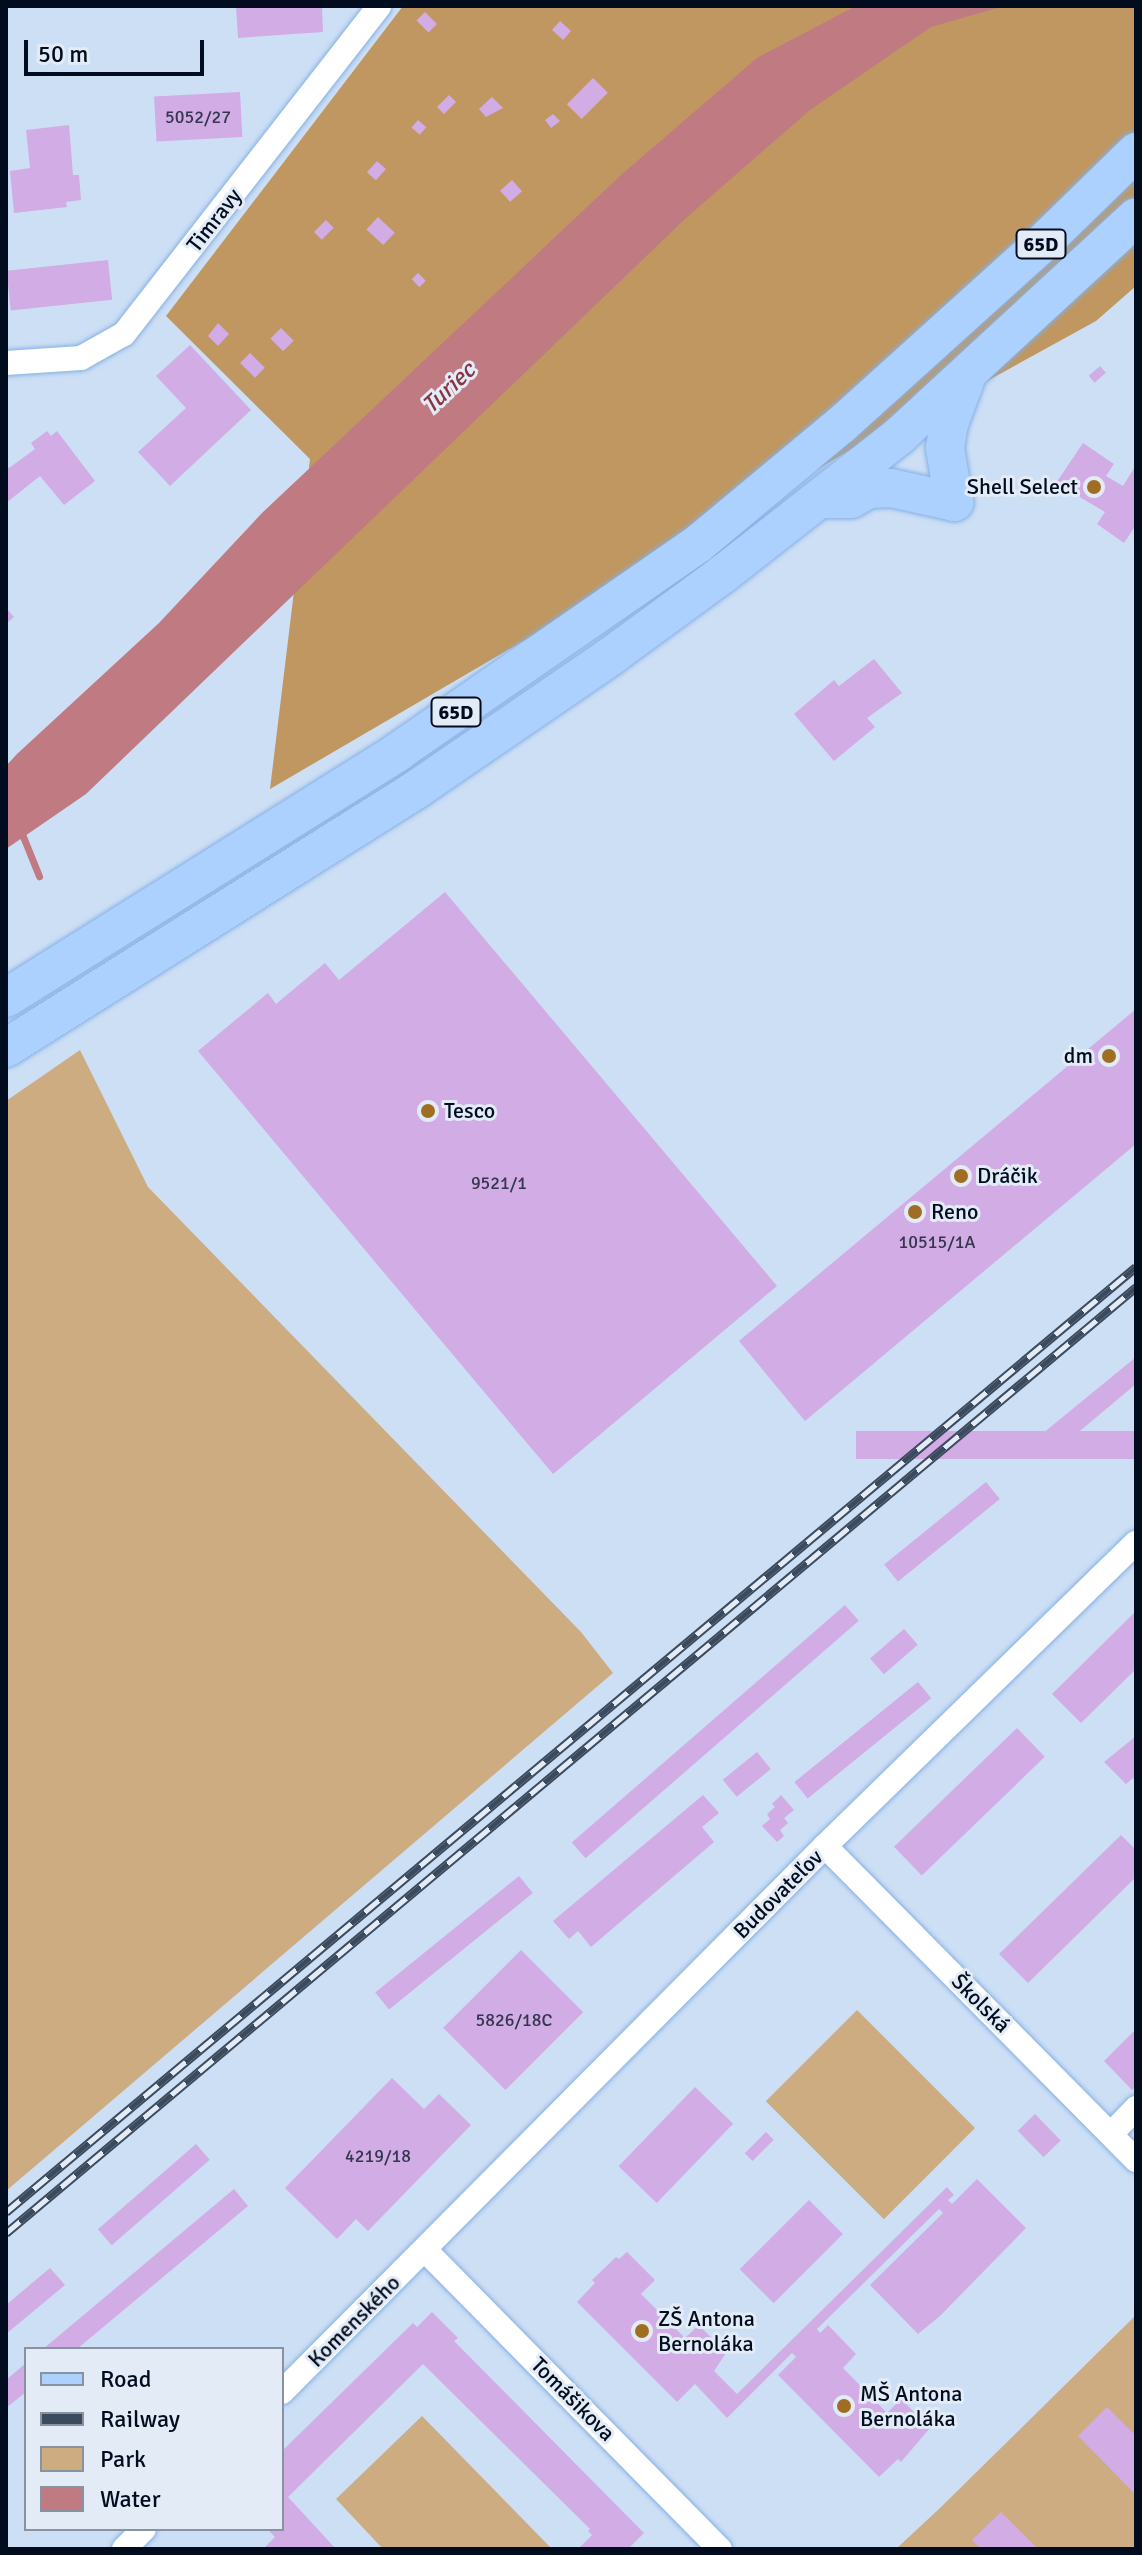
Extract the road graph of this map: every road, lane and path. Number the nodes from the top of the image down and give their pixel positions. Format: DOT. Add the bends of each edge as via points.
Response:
graph roads {
  1 [pos="379,6"];
  2 [pos="1136,152"];
  3 [pos="1136,217"];
  4 [pos="6,363"];
  5 [pos="967,376"];
  6 [pos="819,499"];
  7 [pos="6,998"];
  8 [pos="6,1048"];
  9 [pos="1136,1543"];
  10 [pos="825,1846"];
  11 [pos="1136,2108"];
  12 [pos="1111,2134"];
  13 [pos="1136,2160"];
  14 [pos="425,2250"];
  15 [pos="284,2390"];
  16 [pos="142,2531"];
  17 [pos="712,2546"];
  18 [pos="124,2549"];
  1 -- 4 [label="street, Timravy" via="124,334 81,358"];
  2 -- 7 [label="main road, 65D" via="841,425 698,544 399,751"];
  3 -- 5 [label="main road, 65D"];
  5 -- 6 [label="main road, 65D"];
  5 -- 6 [label="main road" via="945,448 954,502 891,488 868,489 851,499"];
  6 -- 8 [label="main road, 65D" via="611,656 417,789"];
  9 -- 10 [label="street, Budovateľov"];
  10 -- 12 [label="street, Školská"];
  10 -- 14 [label="street, Budovateľov"];
  11 -- 12 [label="street"];
  12 -- 13 [label="street, Školská"];
  14 -- 15 [label="street, Komenského"];
  14 -- 17 [label="street, Tomášikova"];
  16 -- 18 [label="street"];
}
